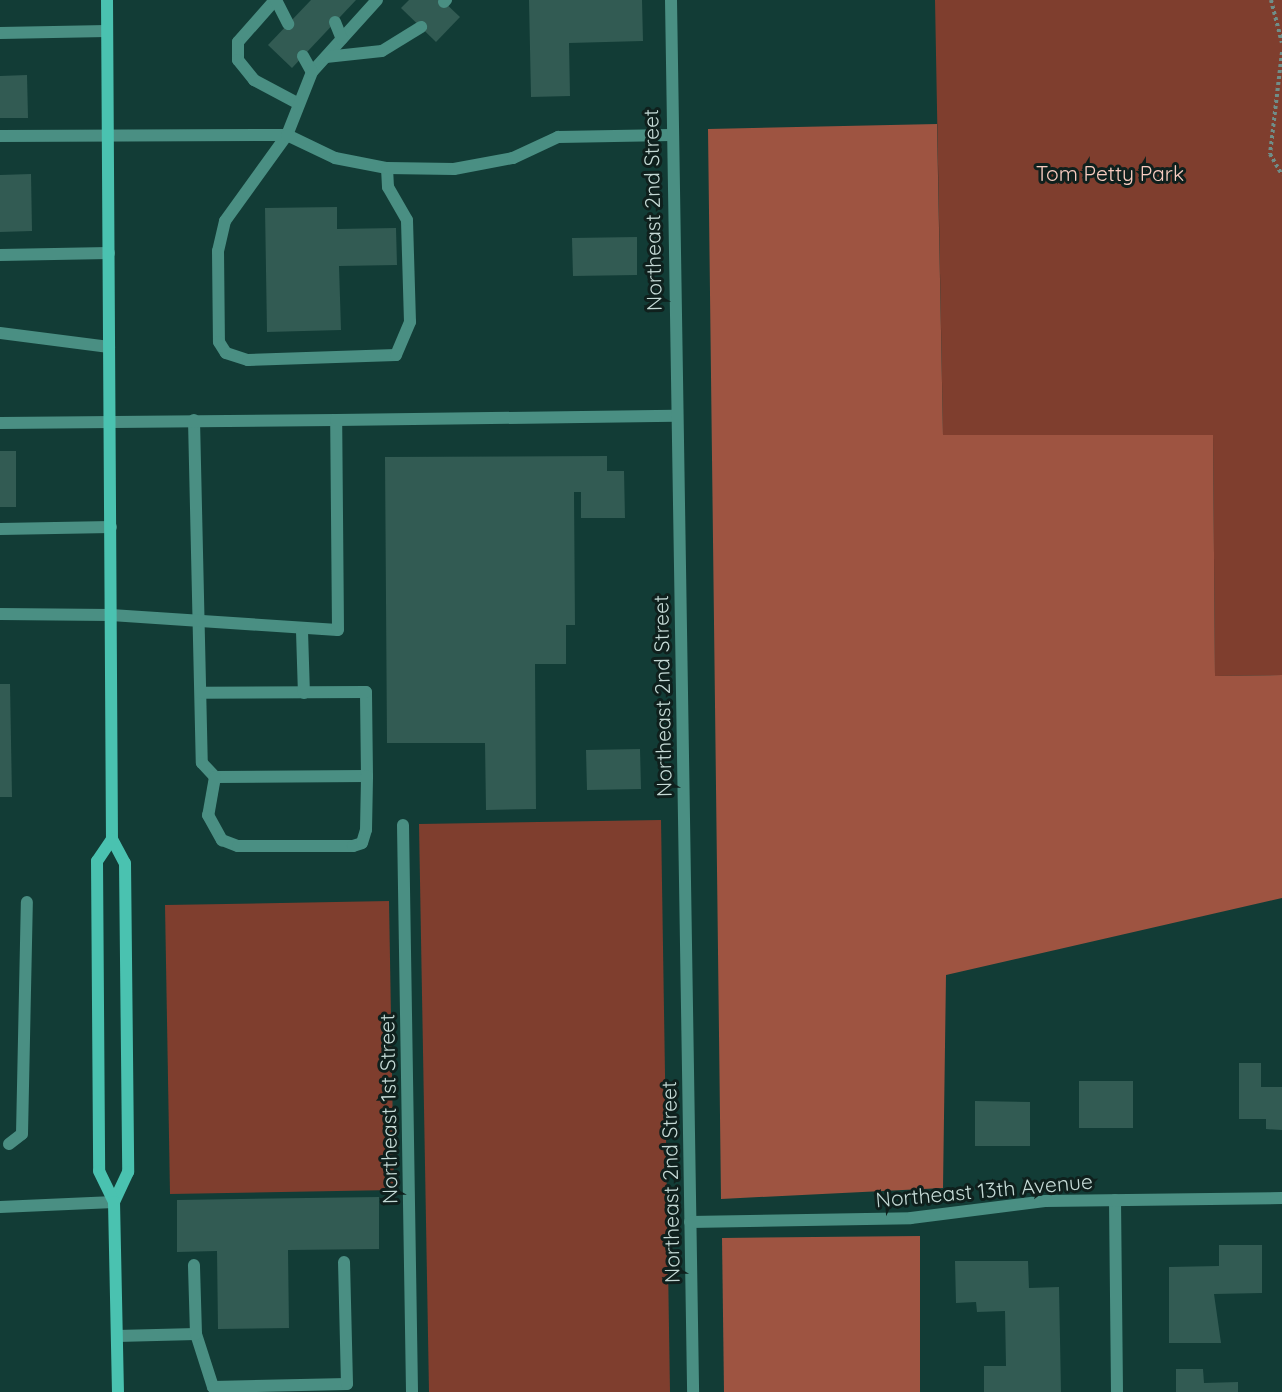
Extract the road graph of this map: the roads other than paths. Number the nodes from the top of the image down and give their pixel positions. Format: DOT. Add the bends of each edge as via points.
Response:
graph roads {
  1 [pos="107,0"];
  2 [pos="275,0"];
  3 [pos="671,0"];
  4 [pos="375,1"];
  5 [pos="335,22"];
  6 [pos="288,24"];
  7 [pos="421,27"];
  8 [pos="107,31"];
  9 [pos="0,33"];
  10 [pos="342,39"];
  11 [pos="303,56"];
  12 [pos="326,57"];
  13 [pos="312,72"];
  14 [pos="297,103"];
  15 [pos="108,135"];
  16 [pos="287,135"];
  17 [pos="670,135"];
  18 [pos="0,136"];
  19 [pos="387,168"];
  20 [pos="109,253"];
  21 [pos="0,255"];
  22 [pos="0,333"];
  23 [pos="109,347"];
  24 [pos="675,416"];
  25 [pos="110,420"];
  26 [pos="194,420"];
  27 [pos="336,420"];
  28 [pos="0,423"];
  29 [pos="111,527"];
  30 [pos="0,529"];
  31 [pos="0,614"];
  32 [pos="111,615"];
  33 [pos="200,622"];
  34 [pos="302,630"];
  35 [pos="201,693"];
  36 [pos="304,693"];
  37 [pos="367,776"];
  38 [pos="214,777"];
  39 [pos="403,825"];
  40 [pos="112,838"];
  41 [pos="27,902"];
  42 [pos="9,1144"];
  43 [pos="1282,1198"];
  44 [pos="1115,1200"];
  45 [pos="114,1202"];
  46 [pos="0,1207"];
  47 [pos="690,1222"];
  48 [pos="344,1262"];
  49 [pos="194,1265"];
  50 [pos="196,1334"];
  51 [pos="117,1336"];
  52 [pos="275,1389"];
  53 [pos="118,1392"];
  54 [pos="412,1392"];
  55 [pos="693,1392"];
  56 [pos="1117,1392"];
  1 -- 8 [label="main road"];
  2 -- 6 [label="street"];
  2 -- 14 [label="street" via="238,42 238,60 254,80"];
  3 -- 17 [label="street, Northeast 2nd Street"];
  4 -- 10 [label="street"];
  5 -- 10 [label="street"];
  7 -- 12 [label="street" via="382,51"];
  8 -- 9 [label="street"];
  8 -- 15 [label="main road"];
  10 -- 12 [label="street"];
  11 -- 13 [label="street"];
  12 -- 13 [label="street"];
  13 -- 14 [label="street"];
  14 -- 16 [label="street"];
  15 -- 16 [label="street"];
  15 -- 18 [label="street"];
  15 -- 20 [label="main road"];
  16 -- 19 [label="street" via="335,158"];
  16 -- 19 [label="street" via="225,221 219,274 219,342 226,353 248,360 376,360 396,355 405,343 410,322 407,220 388,187"];
  17 -- 19 [label="street" via="558,137 513,158 454,169"];
  17 -- 24 [label="street, Northeast 2nd Street"];
  20 -- 21 [label="street"];
  20 -- 23 [label="main road"];
  22 -- 23 [label="street"];
  23 -- 25 [label="main road"];
  24 -- 27 [label="street"];
  24 -- 47 [label="street, Northeast 2nd Street"];
  25 -- 26 [label="street"];
  25 -- 28 [label="street"];
  25 -- 29 [label="main road"];
  26 -- 27 [label="street"];
  26 -- 33 [label="street"];
  27 -- 34 [label="street" via="338,630"];
  29 -- 30 [label="street"];
  29 -- 32 [label="main road"];
  31 -- 32 [label="street"];
  32 -- 33 [label="street"];
  32 -- 40 [label="main road"];
  33 -- 34 [label="street"];
  33 -- 35 [label="street"];
  34 -- 36 [label="street"];
  35 -- 36 [label="street"];
  35 -- 38 [label="street" via="202,763"];
  36 -- 37 [label="street" via="366,692"];
  37 -- 38 [label="street"];
  37 -- 38 [label="street" via="366,830 362,843 353,846 238,846 222,840 208,815"];
  39 -- 54 [label="street, Northeast 1st Street"];
  40 -- 45 [label="main road" via="125,863 128,1161"];
  40 -- 45 [label="main road" via="97,861 97,873 99,1171"];
  41 -- 42 [label="street" via="22,1134"];
  43 -- 44 [label="street, Northeast 13th Avenue"];
  44 -- 47 [label="street, Northeast 13th Avenue" via="1045,1201 911,1218"];
  44 -- 56 [label="street"];
  45 -- 46 [label="street"];
  45 -- 51 [label="main road"];
  47 -- 55 [label="street, Northeast 2nd Street"];
  48 -- 52 [label="street" via="347,1384"];
  49 -- 50 [label="street"];
  50 -- 51 [label="street"];
  50 -- 52 [label="street" via="213,1387"];
  51 -- 53 [label="main road"];
}
